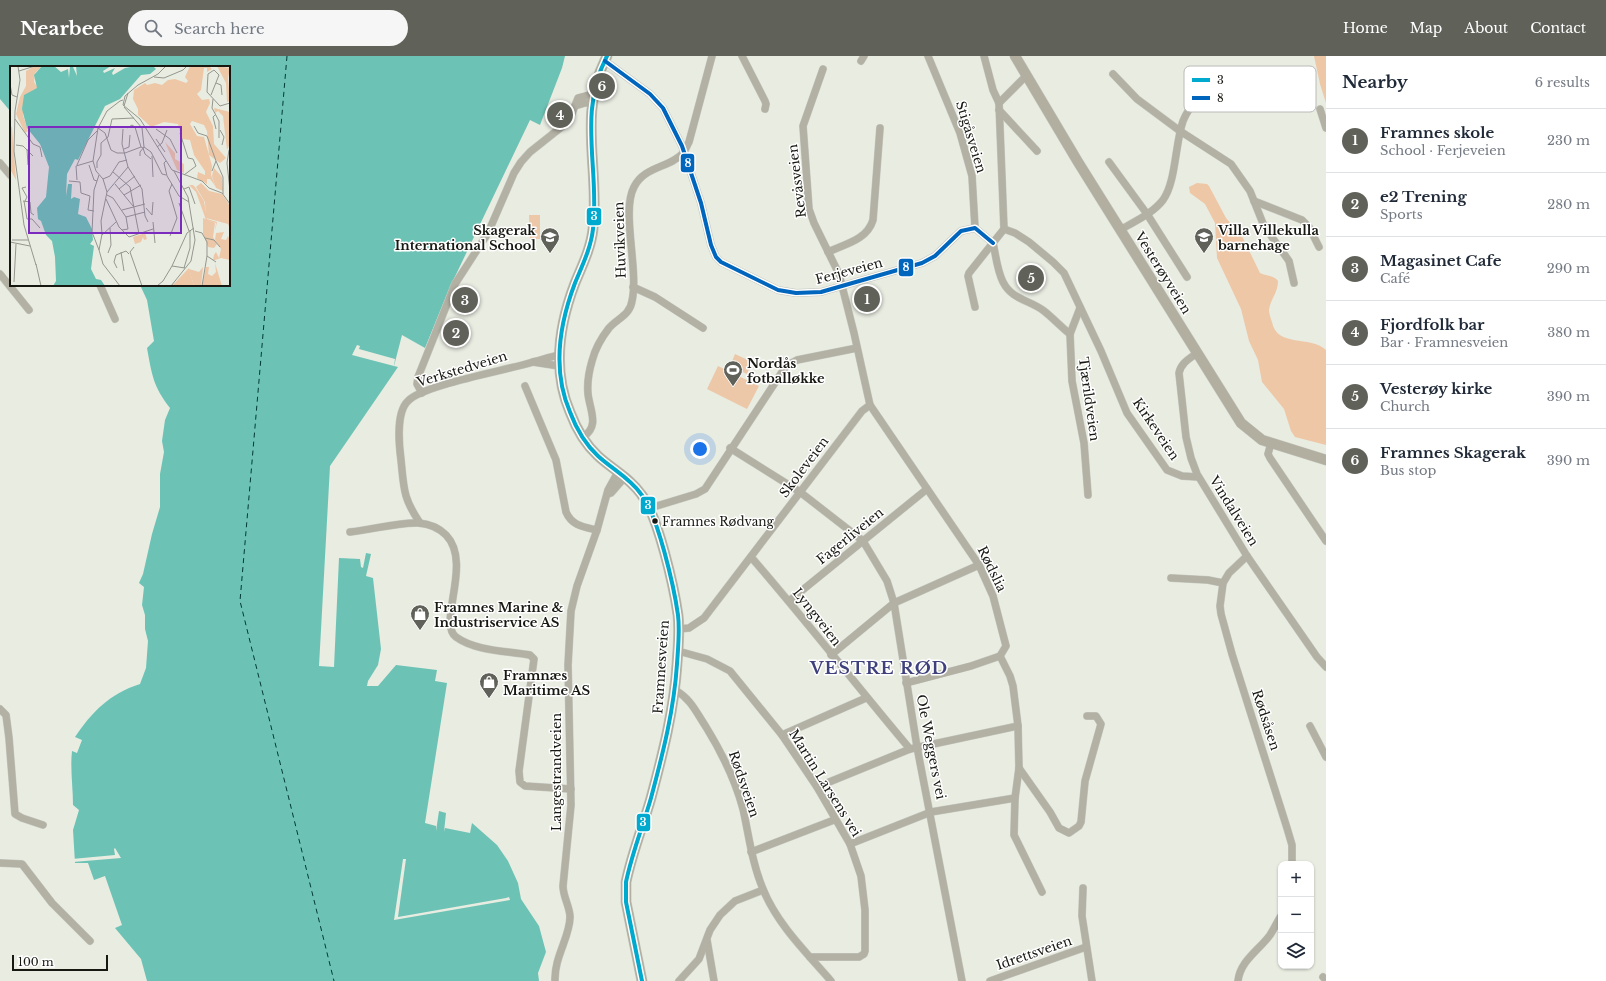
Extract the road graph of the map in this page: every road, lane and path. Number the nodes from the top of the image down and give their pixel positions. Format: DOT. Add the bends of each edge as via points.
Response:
graph roads {
  1 [pos="712,56"];
  2 [pos="742,56"];
  3 [pos="928,56"];
  4 [pos="984,56"];
  5 [pos="1014,56"];
  6 [pos="606,58"];
  7 [pos="823,69"];
  8 [pos="1113,74"];
  9 [pos="1026,76"];
  10 [pos="592,98"];
  11 [pos="999,106"];
  12 [pos="765,109"];
  13 [pos="1320,109"];
  14 [pos="1188,112"];
  15 [pos="880,128"];
  16 [pos="1326,128"];
  17 [pos="1180,131"];
  18 [pos="1037,151"];
  19 [pos="684,152"];
  20 [pos="1109,162"];
  21 [pos="0,163"];
  22 [pos="10,175"];
  23 [pos="1254,201"];
  24 [pos="1147,214"];
  25 [pos="976,228"];
  26 [pos="1004,229"];
  27 [pos="1120,230"];
  28 [pos="993,243"];
  29 [pos="1319,247"];
  30 [pos="828,252"];
  31 [pos="0,274"];
  32 [pos="1187,277"];
  33 [pos="1294,283"];
  34 [pos="100,286"];
  35 [pos="633,287"];
  36 [pos="843,287"];
  37 [pos="975,307"];
  38 [pos="1080,308"];
  39 [pos="29,310"];
  40 [pos="115,319"];
  41 [pos="703,328"];
  42 [pos="1070,334"];
  43 [pos="857,348"];
  44 [pos="1197,353"];
  45 [pos="559,355"];
  46 [pos="533,362"];
  47 [pos="559,366"];
  48 [pos="525,386"];
  49 [pos="422,393"];
  50 [pos="870,405"];
  51 [pos="583,437"];
  52 [pos="1271,443"];
  53 [pos="730,448"];
  54 [pos="1326,460"];
  55 [pos="622,475"];
  56 [pos="1198,477"];
  57 [pos="927,489"];
  58 [pos="800,492"];
  59 [pos="1088,495"];
  60 [pos="650,508"];
  61 [pos="420,523"];
  62 [pos="597,530"];
  63 [pos="350,532"];
  64 [pos="863,541"];
  65 [pos="1326,541"];
  66 [pos="1247,556"];
  67 [pos="751,557"];
  68 [pos="979,565"];
  69 [pos="1171,578"];
  70 [pos="1224,583"];
  71 [pos="789,601"];
  72 [pos="894,604"];
  73 [pos="678,629"];
  74 [pos="678,651"];
  75 [pos="832,655"];
  76 [pos="1000,656"];
  77 [pos="1326,667"];
  78 [pos="906,682"];
  79 [pos="675,690"];
  80 [pos="866,698"];
  81 [pos="0,709"];
  82 [pos="1087,716"];
  83 [pos="1018,726"];
  84 [pos="1310,726"];
  85 [pos="782,735"];
  86 [pos="917,747"];
  87 [pos="910,749"];
  88 [pos="1326,757"];
  89 [pos="1019,768"];
  90 [pos="817,787"];
  91 [pos="571,789"];
  92 [pos="1015,798"];
  93 [pos="931,812"];
  94 [pos="834,820"];
  95 [pos="43,825"];
  96 [pos="850,844"];
  97 [pos="751,852"];
  98 [pos="1292,861"];
  99 [pos="0,863"];
  100 [pos="1082,888"];
  101 [pos="763,890"];
  102 [pos="1042,892"];
  103 [pos="1278,921"];
  104 [pos="707,939"];
  105 [pos="90,941"];
  106 [pos="1086,948"];
  107 [pos="810,957"];
  108 [pos="555,981"];
  109 [pos="642,981"];
  110 [pos="679,981"];
  111 [pos="714,981"];
  112 [pos="830,981"];
  113 [pos="962,981"];
  114 [pos="990,981"];
  115 [pos="1092,981"];
  116 [pos="1238,981"];
  1 -- 19 [label="street"];
  2 -- 12 [label="street" via="765,101"];
  3 -- 25 [label="street, Stigåsveien" via="960,133 972,176"];
  4 -- 11 [label="street"];
  5 -- 9 [label="main road, Vesterøyveien"];
  6 -- 10 [label="main road, Framnesveien"];
  6 -- 19 [label="street, Ferjeveien" via="663,108"];
  7 -- 30 [label="street, Revåsveien" via="804,119 804,135 809,209"];
  8 -- 17 [label="street" via="1137,99"];
  9 -- 11 [label="street"];
  9 -- 27 [label="main road, Vesterøyveien"];
  10 -- 45 [label="main road, Framnesveien" via="590,124 593,234 566,309"];
  10 -- 49 [label="street" via="578,98 569,121 530,152 514,173 488,233 455,284 418,377 417,384"];
  11 -- 18 [label="street"];
  11 -- 26 [label="street"];
  13 -- 16 [label="street"];
  14 -- 17 [label="street"];
  15 -- 30 [label="street" via="873,220 870,228 861,237"];
  17 -- 23 [label="street" via="1231,164"];
  17 -- 24 [label="street" via="1168,192"];
  19 -- 35 [label="street, Huvikveien" via="639,179 629,198"];
  19 -- 36 [label="street, Ferjeveien" via="701,203 711,245 721,262 778,290 809,293"];
  20 -- 24 [label="street"];
  21 -- 22 [label="street"];
  23 -- 29 [label="street" via="1302,220 1309,227"];
  23 -- 33 [label="street" via="1264,226 1289,261"];
  24 -- 27 [label="street"];
  24 -- 32 [label="street"];
  25 -- 28 [label="street"];
  25 -- 36 [label="street, Ferjeveien" via="961,231 935,256 922,263"];
  26 -- 28 [label="street"];
  26 -- 38 [label="street, Kirkeveien" via="1029,242 1053,262 1070,284"];
  27 -- 44 [label="main road, Vesterøyveien"];
  28 -- 37 [label="street" via="968,276"];
  28 -- 42 [label="street" via="1000,274 1007,288 1019,299 1032,303 1044,311"];
  30 -- 36 [label="street, Revåsveien"];
  31 -- 39 [label="street"];
  34 -- 40 [label="street"];
  35 -- 41 [label="street, Huvikveien" via="655,297"];
  35 -- 51 [label="street, Huvikveien" via="630,310 609,328 592,359 588,393 594,424 590,432"];
  36 -- 43 [label="street"];
  38 -- 42 [label="street, Tjærildveien"];
  38 -- 56 [label="street, Kirkeveien" via="1127,413 1167,470 1182,476"];
  42 -- 59 [label="street, Tjærildveien" via="1072,381 1084,443"];
  43 -- 50 [label="street"];
  43 -- 53 [label="street" via="797,360 786,366"];
  44 -- 52 [label="main road, Vesterøyveien" via="1241,423 1253,434"];
  44 -- 56 [label="street, Vindalveien" via="1180,366 1179,373 1186,437"];
  45 -- 46 [label="street, Verkstedveien"];
  45 -- 47 [label="main road, Framnesveien"];
  46 -- 47 [label="street, Verkstedveien"];
  46 -- 49 [label="street, Verkstedveien"];
  47 -- 51 [label="main road, Framnesveien" via="569,410"];
  48 -- 62 [label="street" via="556,460 569,520"];
  49 -- 61 [label="street, Verkstedveien" via="413,396 404,406 400,431 405,498"];
  50 -- 57 [label="street, Rødslia"];
  50 -- 58 [label="street, Skoleveien" via="862,411"];
  51 -- 55 [label="main road, Framnesveien" via="592,450"];
  52 -- 54 [label="main road, Vesterøyveien"];
  52 -- 65 [label="street" via="1268,454 1270,458"];
  53 -- 58 [label="street, Ole Weggers vei"];
  53 -- 60 [label="street" via="701,491"];
  55 -- 60 [label="main road, Framnesveien" via="643,495"];
  55 -- 62 [label="street, Langestrandveien" via="608,490"];
  56 -- 66 [label="street, Vindalveien"];
  57 -- 64 [label="street, Fagerliveien"];
  57 -- 68 [label="street, Rødslia"];
  58 -- 64 [label="street, Ole Weggers vei"];
  58 -- 67 [label="street, Skoleveien"];
  60 -- 73 [label="main road, Framnesveien" via="672,584"];
  61 -- 63 [label="street"];
  61 -- 91 [label="street" via="439,529 455,547 458,564 450,621 451,632 456,637 477,646 530,655 534,659 518,778 521,785"];
  62 -- 91 [label="street, Langestrandveien" via="577,586 570,624 568,665"];
  64 -- 71 [label="street, Fagerliveien"];
  64 -- 72 [label="street, Ole Weggers vei" via="887,581"];
  66 -- 70 [label="street, Rødsåsen" via="1229,573"];
  66 -- 77 [label="street, Vindalveien"];
  67 -- 71 [label="street, Lyngveien"];
  67 -- 73 [label="street, Skoleveien" via="704,618 689,628"];
  68 -- 72 [label="street"];
  68 -- 76 [label="street, Rødslia" via="993,596 1003,633 1006,646"];
  69 -- 70 [label="street"];
  70 -- 98 [label="street, Rødsåsen" via="1220,606 1223,626 1292,845"];
  71 -- 75 [label="street, Lyngveien"];
  72 -- 75 [label="street"];
  72 -- 78 [label="street, Ole Weggers vei"];
  73 -- 74 [label="main road, Framnesveien"];
  74 -- 79 [label="main road, Framnesveien"];
  74 -- 85 [label="street, Martin Larsens vei" via="707,659 730,671"];
  75 -- 80 [label="street, Lyngveien"];
  76 -- 78 [label="street"];
  76 -- 83 [label="street" via="1013,686"];
  78 -- 86 [label="street, Ole Weggers vei"];
  79 -- 97 [label="street, Rødsveien" via="686,696 692,704 724,757 742,809"];
  79 -- 109 [label="main road, Framnesveien" via="668,734 626,882 626,902"];
  80 -- 85 [label="street"];
  80 -- 87 [label="street, Lyngveien"];
  81 -- 95 [label="street" via="6,715 15,814"];
  82 -- 89 [label="street" via="1096,716 1101,724 1085,781 1081,822 1076,830 1069,833 1060,828"];
  83 -- 86 [label="street"];
  83 -- 89 [label="street"];
  84 -- 88 [label="street"];
  85 -- 90 [label="street, Martin Larsens vei"];
  86 -- 87 [label="street"];
  86 -- 93 [label="street, Ole Weggers vei"];
  87 -- 90 [label="street"];
  89 -- 92 [label="street"];
  90 -- 94 [label="street, Martin Larsens vei"];
  91 -- 108 [label="street, Langestrandveien" via="563,886 570,916 555,968"];
  92 -- 93 [label="street"];
  92 -- 102 [label="street" via="1015,841"];
  93 -- 96 [label="street"];
  93 -- 113 [label="street, Ole Weggers vei"];
  94 -- 96 [label="street, Martin Larsens vei"];
  94 -- 97 [label="street"];
  96 -- 107 [label="street, Martin Larsens vei" via="864,890 864,954 859,957"];
  97 -- 101 [label="street, Rødsveien"];
  99 -- 105 [label="street" via="22,864 52,903"];
  100 -- 106 [label="street, Idrettsveien"];
  101 -- 104 [label="street" via="742,898 728,908 715,921"];
  101 -- 107 [label="street, Rødsveien" via="785,928"];
  103 -- 116 [label="street" via="1270,935 1242,966 1238,973"];
  104 -- 110 [label="street" via="699,959"];
  104 -- 111 [label="street"];
  106 -- 114 [label="street, Idrettsveien"];
  106 -- 115 [label="street, Idrettsveien"];
  107 -- 112 [label="street, Rødsveien"];
}
